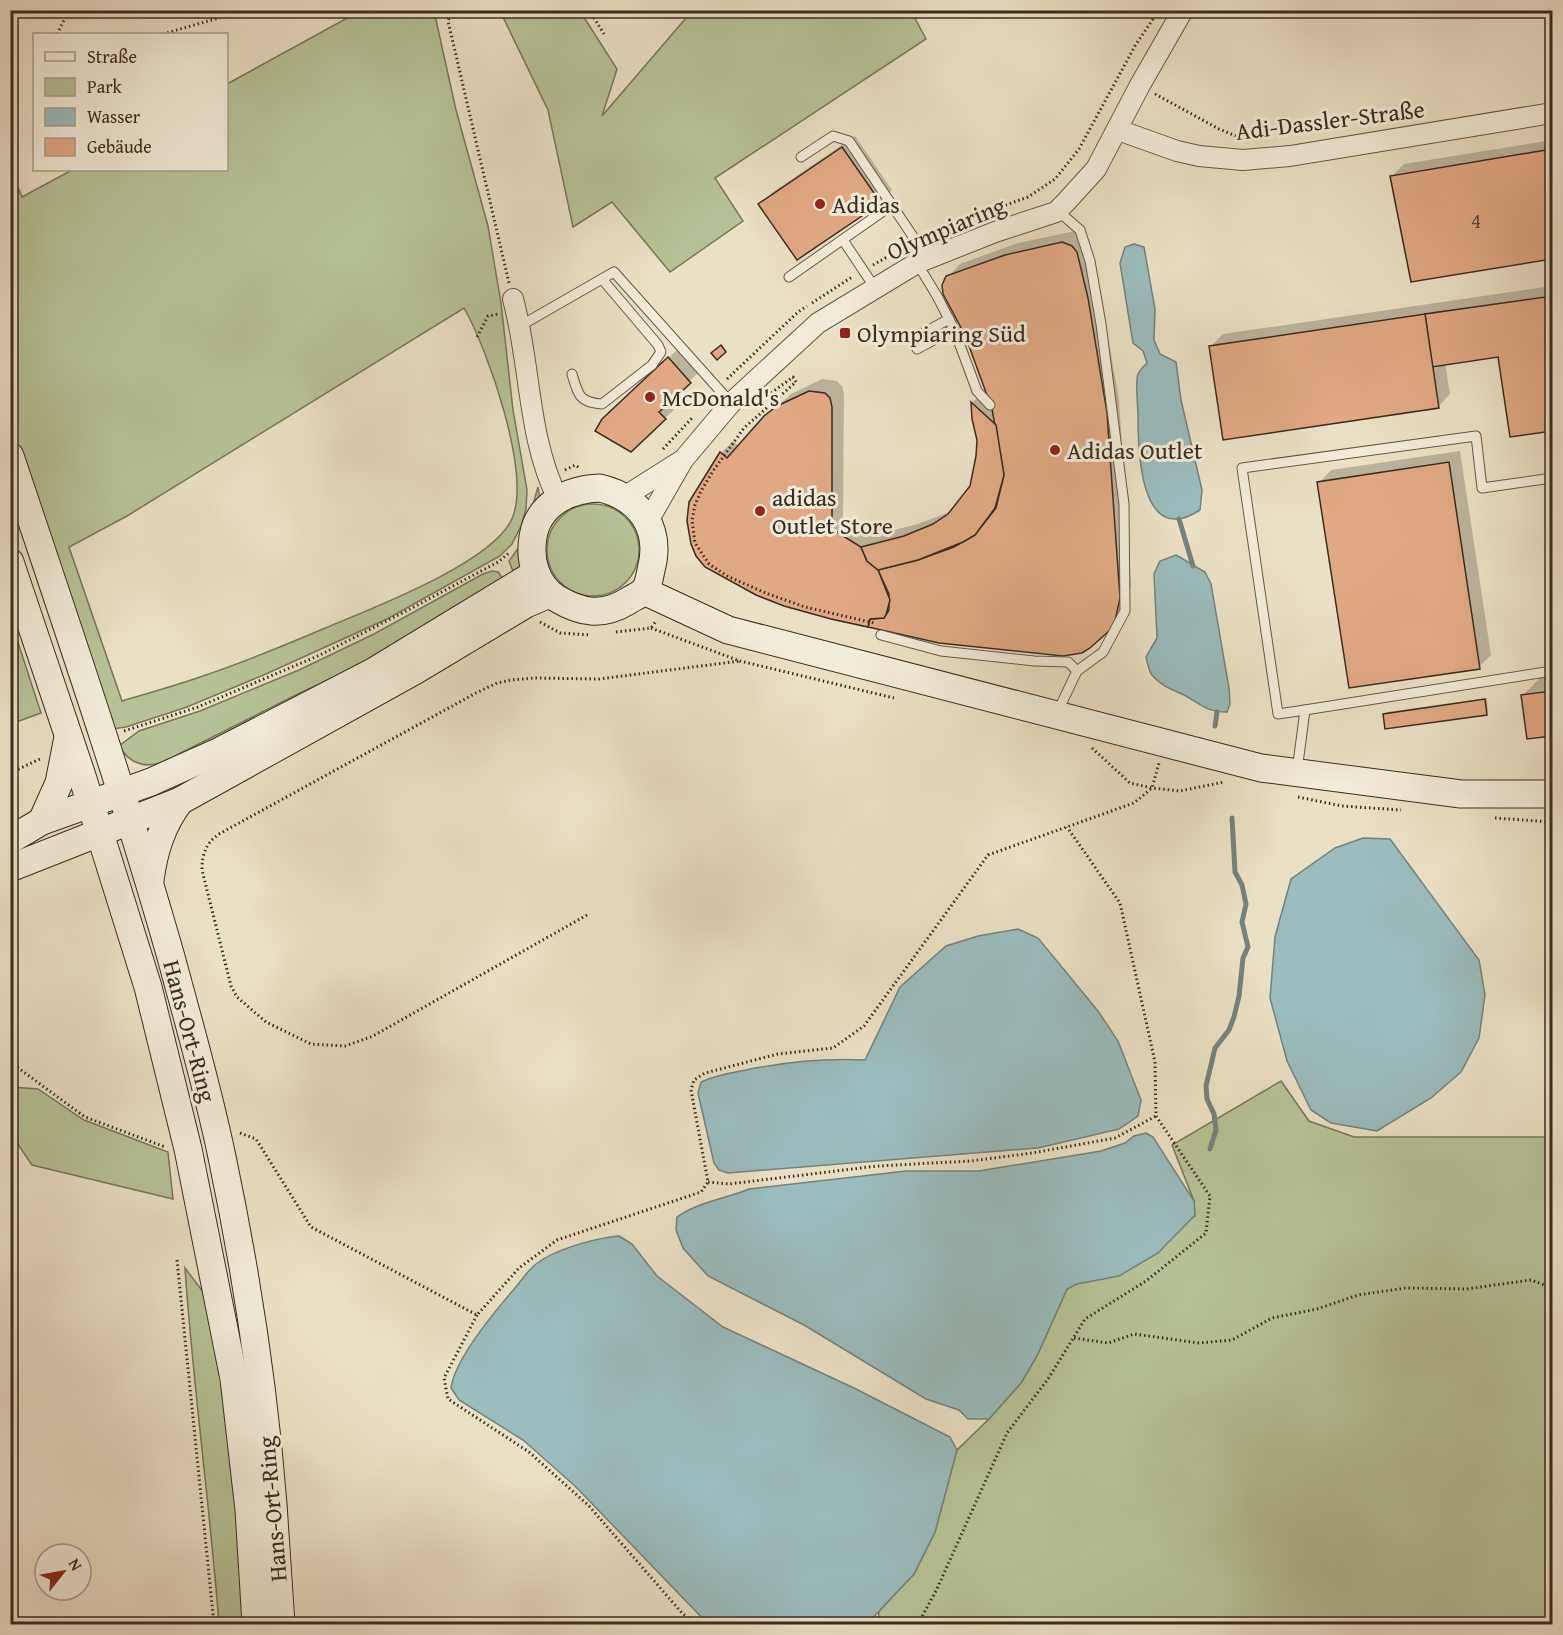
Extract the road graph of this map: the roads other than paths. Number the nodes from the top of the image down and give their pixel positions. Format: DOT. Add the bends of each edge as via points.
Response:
graph roads {
  1 [pos="1183,10"];
  2 [pos="1552,113"];
  3 [pos="1118,130"];
  4 [pos="801,157"];
  5 [pos="892,205"];
  6 [pos="1056,212"];
  7 [pos="843,240"];
  8 [pos="922,261"];
  9 [pos="789,277"];
  10 [pos="602,279"];
  11 [pos="875,288"];
  12 [pos="516,312"];
  13 [pos="949,319"];
  14 [pos="954,328"];
  15 [pos="911,340"];
  16 [pos="917,349"];
  17 [pos="572,374"];
  18 [pos="731,403"];
  19 [pos="990,405"];
  20 [pos="10,456"];
  21 [pos="683,460"];
  22 [pos="1552,478"];
  23 [pos="553,489"];
  24 [pos="624,497"];
  25 [pos="648,521"];
  26 [pos="10,562"];
  27 [pos="543,583"];
  28 [pos="644,591"];
  29 [pos="881,635"];
  30 [pos="1077,671"];
  31 [pos="1552,671"];
  32 [pos="1305,710"];
  33 [pos="1056,716"];
  34 [pos="68,736"];
  35 [pos="1296,773"];
  36 [pos="122,792"];
  37 [pos="1552,794"];
  38 [pos="180,801"];
  39 [pos="91,804"];
  40 [pos="130,820"];
  41 [pos="42,821"];
  42 [pos="99,832"];
  43 [pos="10,840"];
  44 [pos="10,868"];
  45 [pos="150,883"];
  46 [pos="256,1624"];
  47 [pos="281,1624"];
  1 -- 3 [label="street, Olympiaring"];
  2 -- 3 [label="street, Adi-Dassler-Straße" via="1290,156 1243,160 1177,151"];
  3 -- 6 [label="street, Olympiaring" via="1096,169"];
  4 -- 5 [label="lane" via="833,135 849,141"];
  5 -- 7 [label="lane"];
  5 -- 8 [label="lane" via="916,241"];
  6 -- 8 [label="street, Olympiaring"];
  6 -- 30 [label="lane" via="1080,230 1090,261 1124,504 1125,611 1103,652"];
  7 -- 9 [label="lane"];
  7 -- 11 [label="lane"];
  8 -- 11 [label="street, Olympiaring"];
  8 -- 13 [label="lane"];
  10 -- 12 [label="lane"];
  10 -- 17 [label="lane" via="661,351 652,365 602,404 590,404 579,397"];
  10 -- 18 [label="lane" via="614,272"];
  11 -- 18 [label="street, Olympiaring" via="818,323"];
  12 -- 23 [label="street" via="533,416"];
  13 -- 14 [label="lane"];
  13 -- 15 [label="lane"];
  14 -- 16 [label="lane"];
  14 -- 19 [label="lane" via="977,391"];
  18 -- 21 [label="street, Olympiaring"];
  20 -- 36 [label="street, Hans-Ort-Ring"];
  21 -- 24 [label="street, Olympiaring"];
  21 -- 25 [label="street, Olympiaring"];
  22 -- 32 [label="lane" via="1482,488 1476,435 1242,468 1278,714"];
  23 -- 24 [label="street" via="569,493 600,488"];
  23 -- 27 [label="street" via="533,535 531,554"];
  24 -- 25 [label="street"];
  25 -- 28 [label="street" via="655,557"];
  26 -- 34 [label="street, Hans-Ort-Ring"];
  27 -- 28 [label="street" via="575,609 595,612 620,606"];
  27 -- 36 [label="street" via="220,751"];
  27 -- 38 [label="street" via="526,604"];
  28 -- 33 [label="street" via="728,630"];
  29 -- 30 [label="lane" via="941,651 1068,663"];
  30 -- 33 [label="lane"];
  31 -- 32 [label="lane"];
  32 -- 35 [label="lane"];
  33 -- 35 [label="street" via="1261,768"];
  34 -- 39 [label="street, Hans-Ort-Ring"];
  34 -- 41 [label="street" via="59,783"];
  35 -- 37 [label="street" via="1461,794"];
  36 -- 39 [label="street"];
  36 -- 40 [label="street, Hans-Ort-Ring"];
  38 -- 40 [label="street"];
  38 -- 45 [label="street" via="156,846"];
  39 -- 41 [label="street"];
  39 -- 42 [label="street, Hans-Ort-Ring"];
  40 -- 42 [label="street"];
  40 -- 45 [label="street, Hans-Ort-Ring"];
  41 -- 43 [label="street"];
  42 -- 44 [label="street"];
  42 -- 46 [label="street, Hans-Ort-Ring" via="148,987 216,1283 234,1379 249,1510"];
  45 -- 47 [label="street, Hans-Ort-Ring" via="200,1063 237,1233 266,1436"];
}
